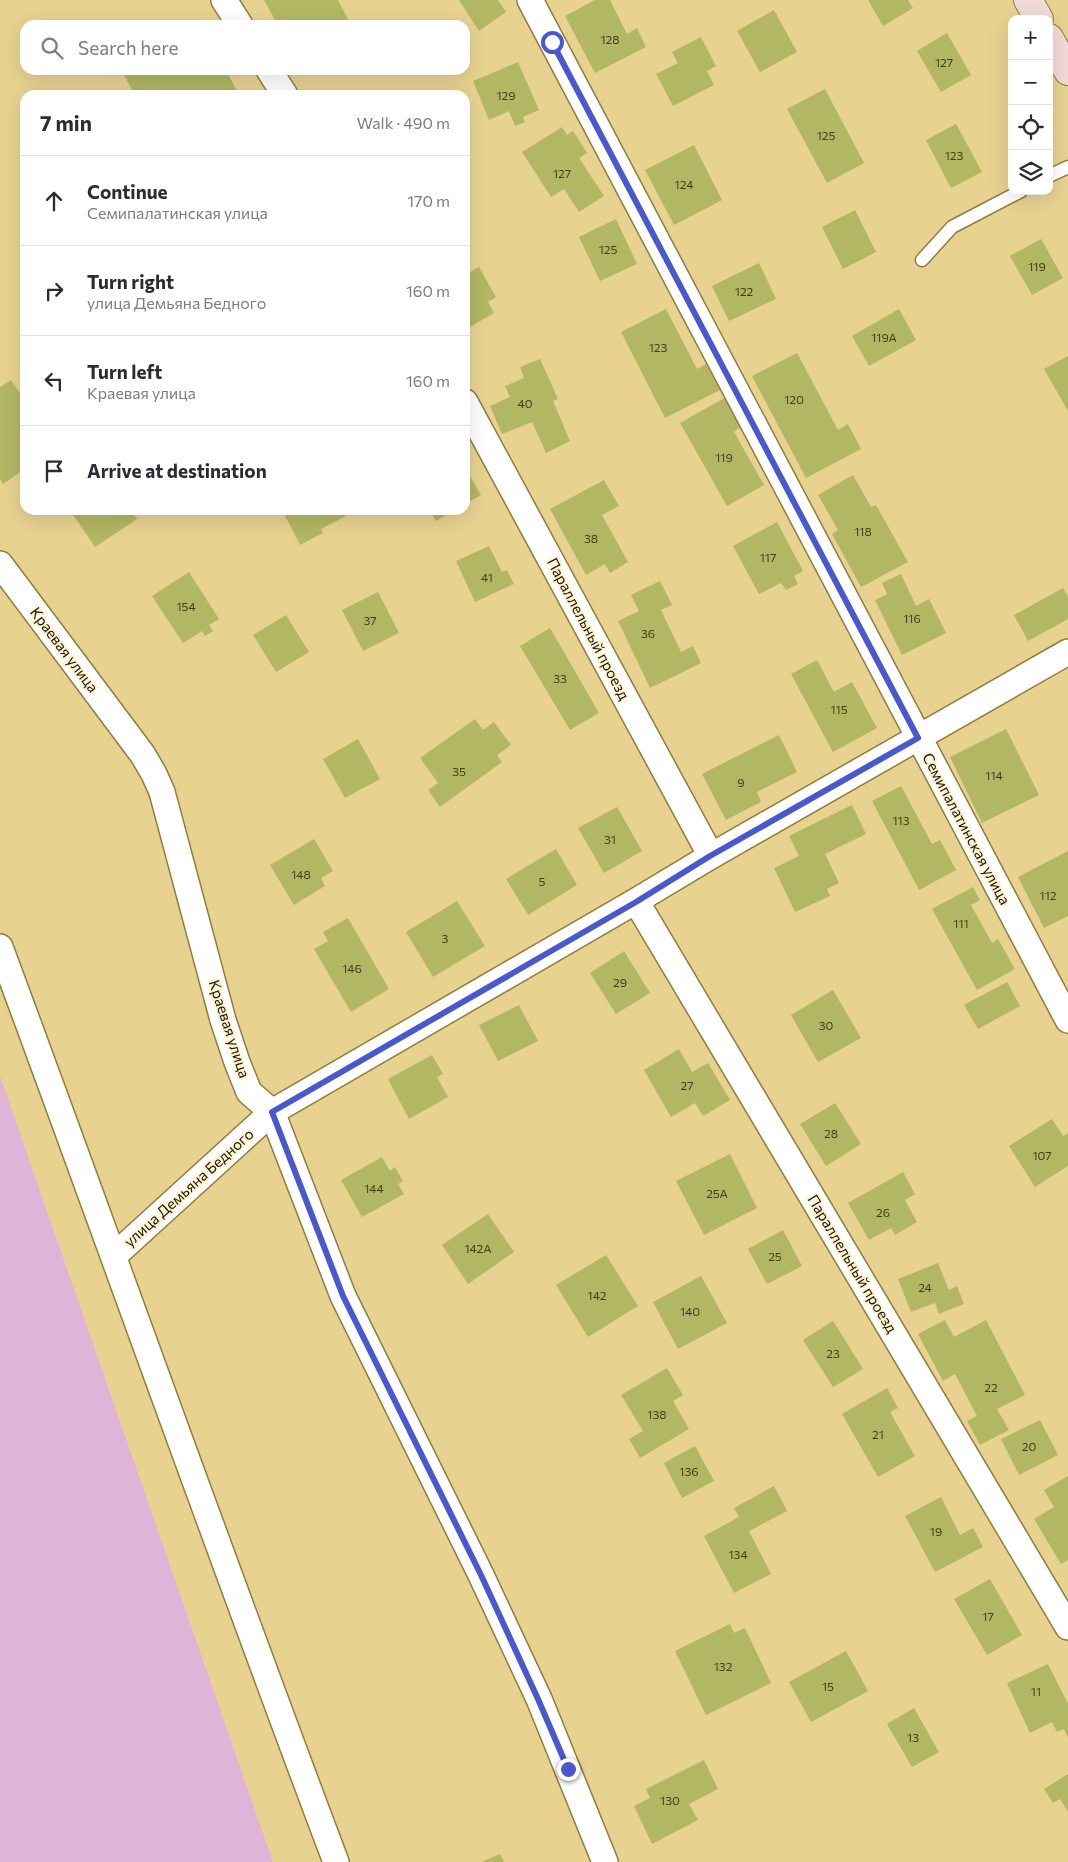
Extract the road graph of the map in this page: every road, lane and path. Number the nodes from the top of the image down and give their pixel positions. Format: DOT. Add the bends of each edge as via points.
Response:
graph roads {
  1 [pos="224,0"];
  2 [pos="530,0"];
  3 [pos="1028,0"];
  4 [pos="1037,15"];
  5 [pos="237,20"];
  6 [pos="1053,45"];
  7 [pos="1068,71"];
  8 [pos="272,75"];
  9 [pos="282,90"];
  10 [pos="1068,166"];
  11 [pos="1053,174"];
  12 [pos="1013,195"];
  13 [pos="922,260"];
  14 [pos="470,411"];
  15 [pos="0,564"];
  16 [pos="1068,652"];
  17 [pos="918,738"];
  18 [pos="710,856"];
  19 [pos="636,902"];
  20 [pos="0,947"];
  21 [pos="1068,1020"];
  22 [pos="272,1112"];
  23 [pos="114,1256"];
  24 [pos="1068,1627"];
  25 [pos="336,1862"];
  26 [pos="605,1862"];
  1 -- 5 [label="street"];
  2 -- 17 [label="street, Семипалатинская улица"];
  3 -- 4 [label="main road"];
  6 -- 7 [label="main road"];
  8 -- 9 [label="street"];
  10 -- 11 [label="lane"];
  12 -- 13 [label="lane" via="952,227"];
  14 -- 18 [label="street, Параллельный проезд"];
  15 -- 22 [label="street, Краевая улица" via="154,774 162,792 237,1062 249,1092"];
  16 -- 17 [label="street, улица Демьяна Бедного"];
  17 -- 18 [label="street, улица Демьяна Бедного"];
  17 -- 21 [label="street, Семипалатинская улица"];
  18 -- 19 [label="street, улица Демьяна Бедного"];
  19 -- 22 [label="street, улица Демьяна Бедного"];
  19 -- 24 [label="street, Параллельный проезд"];
  20 -- 23 [label="street"];
  22 -- 23 [label="street, улица Демьяна Бедного"];
  22 -- 26 [label="street, Краевая улица" via="343,1296 486,1584 545,1714"];
  23 -- 25 [label="street"];
}
